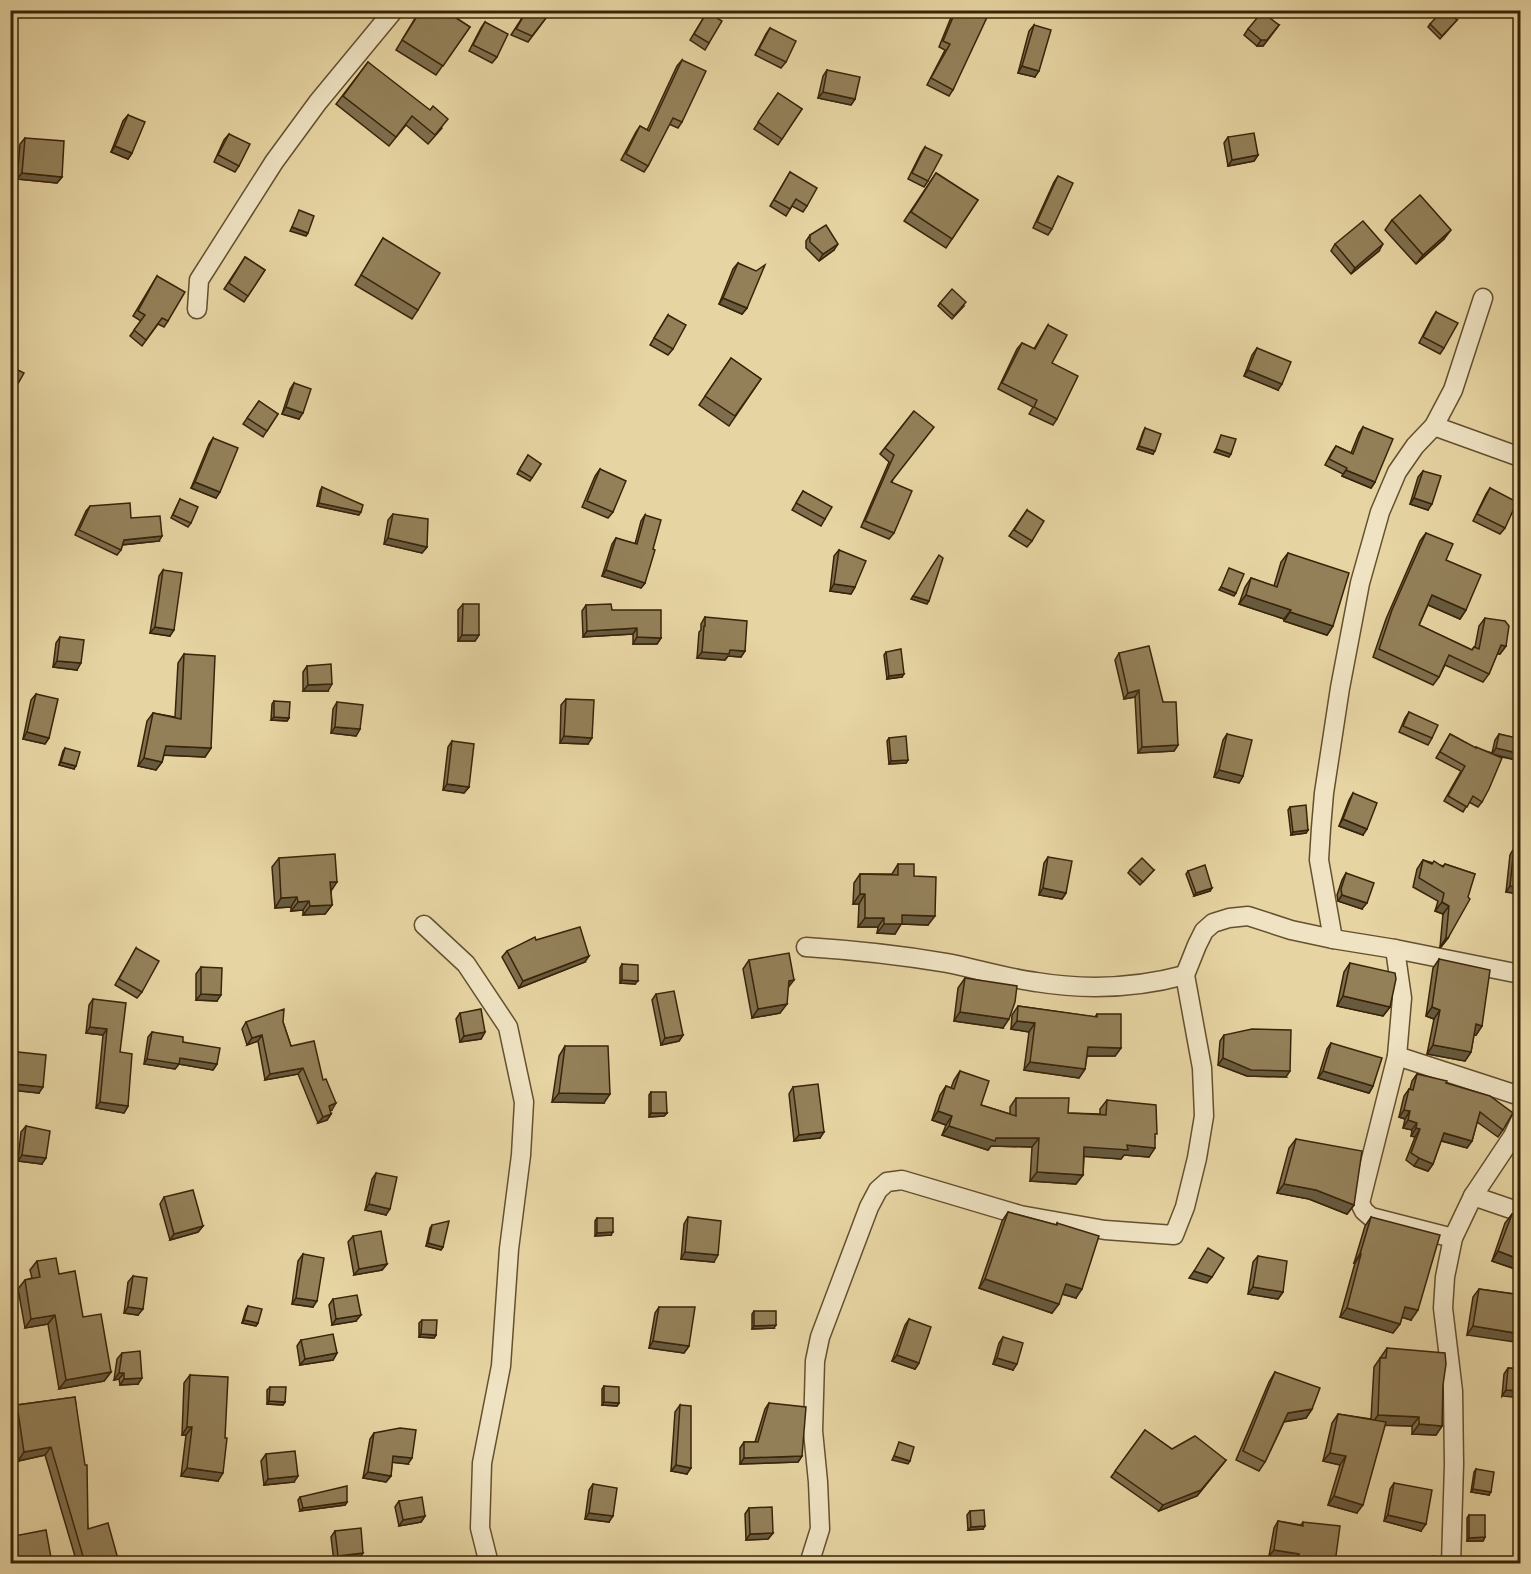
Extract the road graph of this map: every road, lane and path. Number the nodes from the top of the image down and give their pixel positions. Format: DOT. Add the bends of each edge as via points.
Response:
graph roads {
  1 [pos="394,10"];
  2 [pos="1483,298"];
  3 [pos="197,309"];
  4 [pos="1434,426"];
  5 [pos="1521,457"];
  6 [pos="424,925"];
  7 [pos="1333,939"];
  8 [pos="806,947"];
  9 [pos="1395,949"];
  10 [pos="1521,974"];
  11 [pos="1185,975"];
  12 [pos="1398,1056"];
  13 [pos="1521,1096"];
  14 [pos="1521,1121"];
  15 [pos="1473,1196"];
  16 [pos="1521,1212"];
  17 [pos="1453,1238"];
  18 [pos="489,1563"];
  19 [pos="808,1563"];
  20 [pos="1451,1563"];
  1 -- 3 [label="street" via="274,162 199,280"];
  2 -- 4 [label="street" via="1453,390"];
  4 -- 5 [label="street"];
  4 -- 7 [label="street" via="1397,472 1380,512 1360,583 1340,688 1321,828 1319,860"];
  6 -- 18 [label="street" via="466,964 508,1027 524,1102 501,1366 482,1463 480,1528"];
  7 -- 9 [label="street"];
  7 -- 11 [label="street" via="1248,916 1229,918 1204,931"];
  8 -- 11 [label="street" via="937,962 1083,987 1161,982"];
  9 -- 10 [label="street"];
  9 -- 12 [label="street" via="1402,998"];
  11 -- 19 [label="street" via="1202,1068 1204,1116 1197,1158 1174,1235 1105,1230 1020,1215 902,1180 887,1182 878,1190 820,1337 813,1431 820,1529"];
  12 -- 13 [label="street"];
  12 -- 17 [label="street" via="1360,1203 1371,1217"];
  14 -- 15 [label="street"];
  15 -- 16 [label="street"];
  15 -- 17 [label="street"];
  17 -- 20 [label="street" via="1443,1308 1454,1391"];
}
